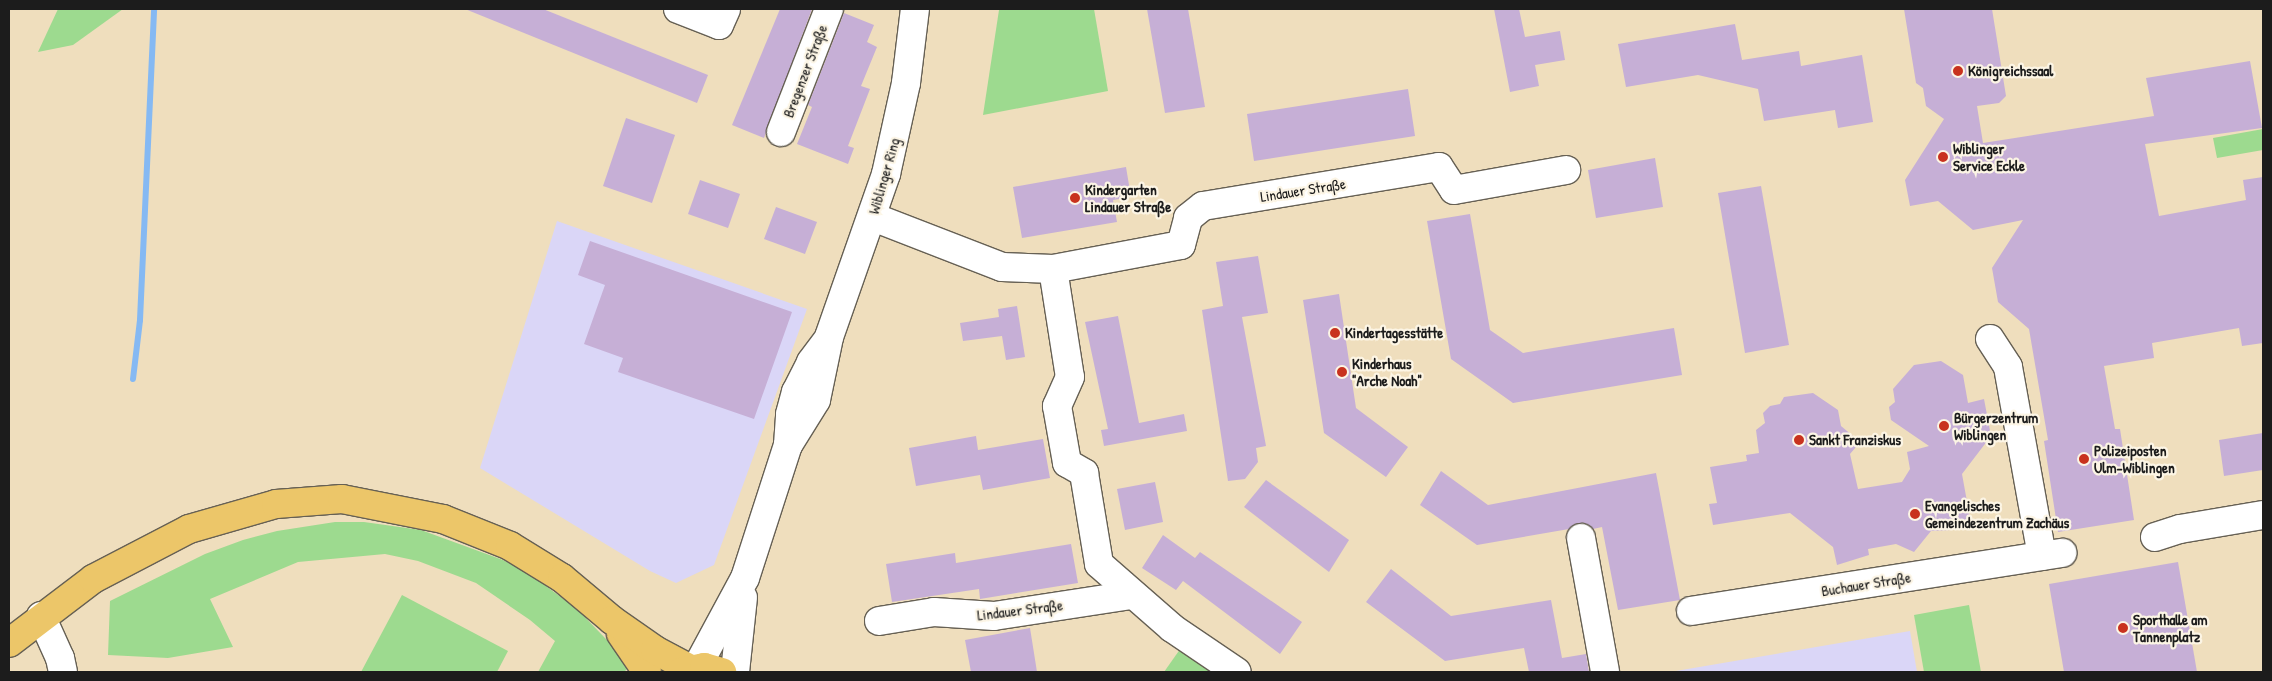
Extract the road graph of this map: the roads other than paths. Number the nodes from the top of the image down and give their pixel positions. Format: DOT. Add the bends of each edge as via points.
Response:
graph roads {
  1 [pos="678,9"];
  2 [pos="726,9"];
  3 [pos="829,9"];
  4 [pos="915,9"];
  5 [pos="781,132"];
  6 [pos="1566,170"];
  7 [pos="873,217"];
  8 [pos="1053,270"];
  9 [pos="1990,339"];
  10 [pos="2263,515"];
  11 [pos="2155,537"];
  12 [pos="1582,538"];
  13 [pos="746,578"];
  14 [pos="1131,595"];
  15 [pos="1691,611"];
  16 [pos="40,616"];
  17 [pos="612,620"];
  18 [pos="879,621"];
  19 [pos="9,643"];
  20 [pos="698,670"];
  21 [pos="64,672"];
  22 [pos="647,672"];
  23 [pos="735,672"];
  24 [pos="1237,672"];
  25 [pos="1605,672"];
  1 -- 2 [label="street" via="718,25"];
  3 -- 5 [label="street, Bregenzer Straße"];
  4 -- 7 [label="street, Wiblinger Ring" via="900,115"];
  6 -- 8 [label="street, Lindauer Straße" via="1454,190 1438,167 1203,206 1188,218 1181,245"];
  7 -- 8 [label="street, Lindauer Straße" via="1002,267 1026,271"];
  7 -- 13 [label="street, Wiblinger Ring" via="830,337 810,362 796,392 790,414 788,445"];
  8 -- 14 [label="street" via="1070,377 1057,406 1067,463 1084,473 1099,564"];
  9 -- 15 [label="street, Buchauer Straße" via="2008,367 2052,554"];
  10 -- 11 [label="street" via="2180,529"];
  12 -- 25 [label="street"];
  13 -- 20 [label="street, Wiblinger Ring"];
  13 -- 23 [label="street, Wiblinger Ring"];
  14 -- 18 [label="street, Lindauer Straße" via="994,616 934,612"];
  14 -- 24 [label="street"];
  16 -- 17 [label="main road" via="93,579 190,529 276,504 342,498 442,519 510,546 562,578"];
  16 -- 19 [label="main road"];
  16 -- 21 [label="street"];
  17 -- 20 [label="main road" via="670,660"];
  17 -- 22 [label="main road"];
}
